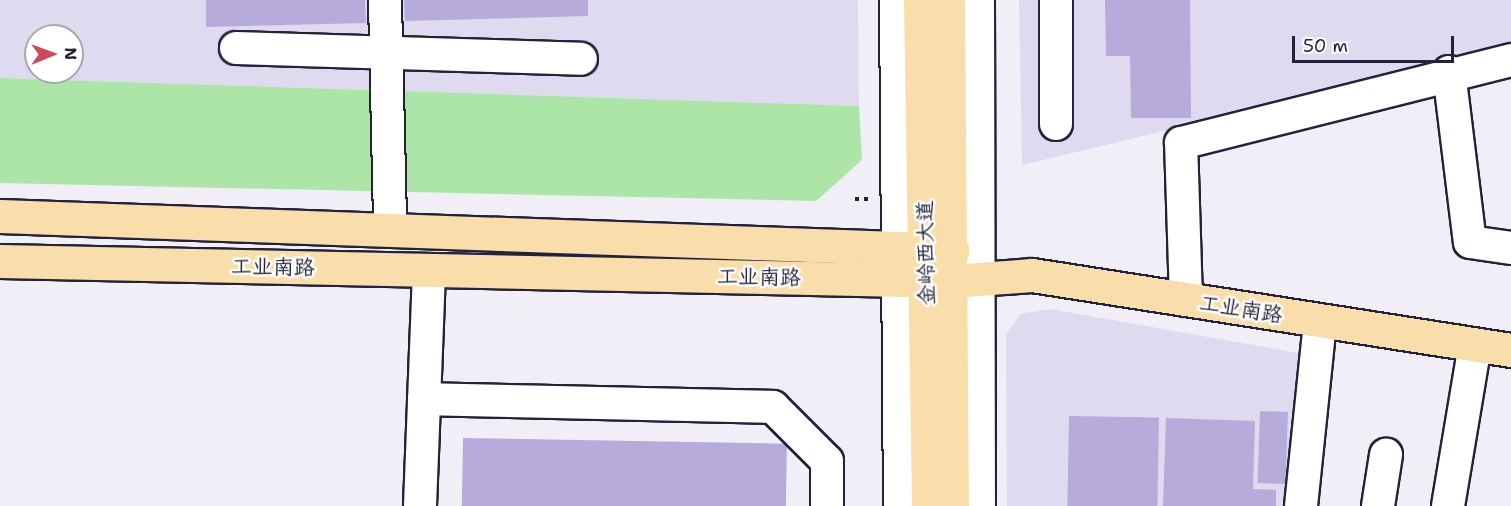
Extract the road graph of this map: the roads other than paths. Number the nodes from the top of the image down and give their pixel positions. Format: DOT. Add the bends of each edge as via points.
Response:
graph roads {
  1 [pos="385,0"];
  2 [pos="896,0"];
  3 [pos="920,0"];
  4 [pos="948,0"];
  5 [pos="978,0"];
  6 [pos="1056,0"];
  7 [pos="236,48"];
  8 [pos="387,53"];
  9 [pos="581,59"];
  10 [pos="1511,60"];
  11 [pos="1449,72"];
  12 [pos="1056,124"];
  13 [pos="0,216"];
  14 [pos="390,228"];
  15 [pos="1511,248"];
  16 [pos="0,261"];
  17 [pos="939,265"];
  18 [pos="429,270"];
  19 [pos="1186,300"];
  20 [pos="1320,322"];
  21 [pos="1475,345"];
  22 [pos="1511,350"];
  23 [pos="424,399"];
  24 [pos="1386,455"];
  25 [pos="420,506"];
  26 [pos="827,506"];
  27 [pos="900,506"];
  28 [pos="928,506"];
  29 [pos="952,506"];
  30 [pos="979,506"];
  31 [pos="1301,506"];
  32 [pos="1378,506"];
  33 [pos="1448,506"];
  1 -- 8 [label="street"];
  2 -- 17 [label="street"];
  3 -- 17 [label="main road, 金岭西大道"];
  4 -- 17 [label="main road, 金岭西大道"];
  5 -- 17 [label="street"];
  6 -- 12 [label="street"];
  7 -- 8 [label="street"];
  8 -- 9 [label="street"];
  8 -- 14 [label="street"];
  10 -- 11 [label="street"];
  11 -- 15 [label="street" via="1470,242"];
  11 -- 19 [label="street" via="1181,143"];
  13 -- 14 [label="main road, 工业南路"];
  14 -- 17 [label="main road, 工业南路"];
  16 -- 18 [label="main road, 工业南路"];
  17 -- 18 [label="main road, 工业南路"];
  17 -- 19 [label="main road, 工业南路" via="1032,274"];
  17 -- 27 [label="street"];
  17 -- 28 [label="main road, 金岭西大道"];
  17 -- 29 [label="main road, 金岭西大道"];
  17 -- 30 [label="street"];
  18 -- 23 [label="street"];
  19 -- 20 [label="main road, 工业南路"];
  20 -- 21 [label="main road, 工业南路"];
  20 -- 31 [label="street"];
  21 -- 22 [label="main road, 工业南路"];
  21 -- 33 [label="street"];
  23 -- 25 [label="street"];
  23 -- 26 [label="street" via="773,407 827,461"];
  24 -- 32 [label="street"];
}
